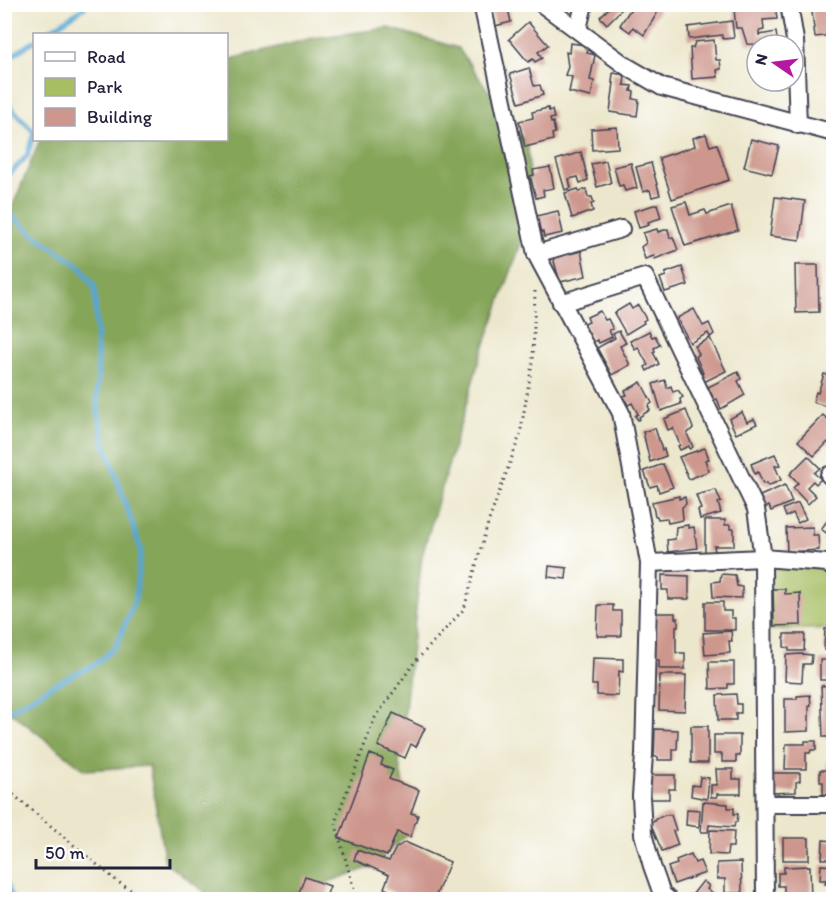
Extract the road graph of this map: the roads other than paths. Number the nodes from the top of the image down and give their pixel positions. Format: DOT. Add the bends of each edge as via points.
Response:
graph roads {
  1 [pos="482,4"];
  2 [pos="542,4"];
  3 [pos="584,4"];
  4 [pos="789,4"];
  5 [pos="578,29"];
  6 [pos="798,125"];
  7 [pos="834,133"];
  8 [pos="621,229"];
  9 [pos="536,254"];
  10 [pos="561,303"];
  11 [pos="763,558"];
  12 [pos="649,563"];
  13 [pos="834,569"];
  14 [pos="765,804"];
  15 [pos="834,804"];
  16 [pos="663,898"];
  17 [pos="765,900"];
  1 -- 9 [label="street"];
  2 -- 5 [label="street"];
  3 -- 5 [label="street"];
  4 -- 6 [label="street" via="795,40"];
  5 -- 6 [label="street" via="626,66 662,87"];
  6 -- 7 [label="street"];
  8 -- 9 [label="street"];
  9 -- 10 [label="street"];
  10 -- 11 [label="street" via="645,277 756,509"];
  10 -- 12 [label="street" via="621,413"];
  11 -- 12 [label="street"];
  11 -- 13 [label="street" via="828,563"];
  11 -- 14 [label="street"];
  12 -- 16 [label="street" via="641,796 643,834"];
  14 -- 15 [label="street"];
  14 -- 17 [label="street"];
}
